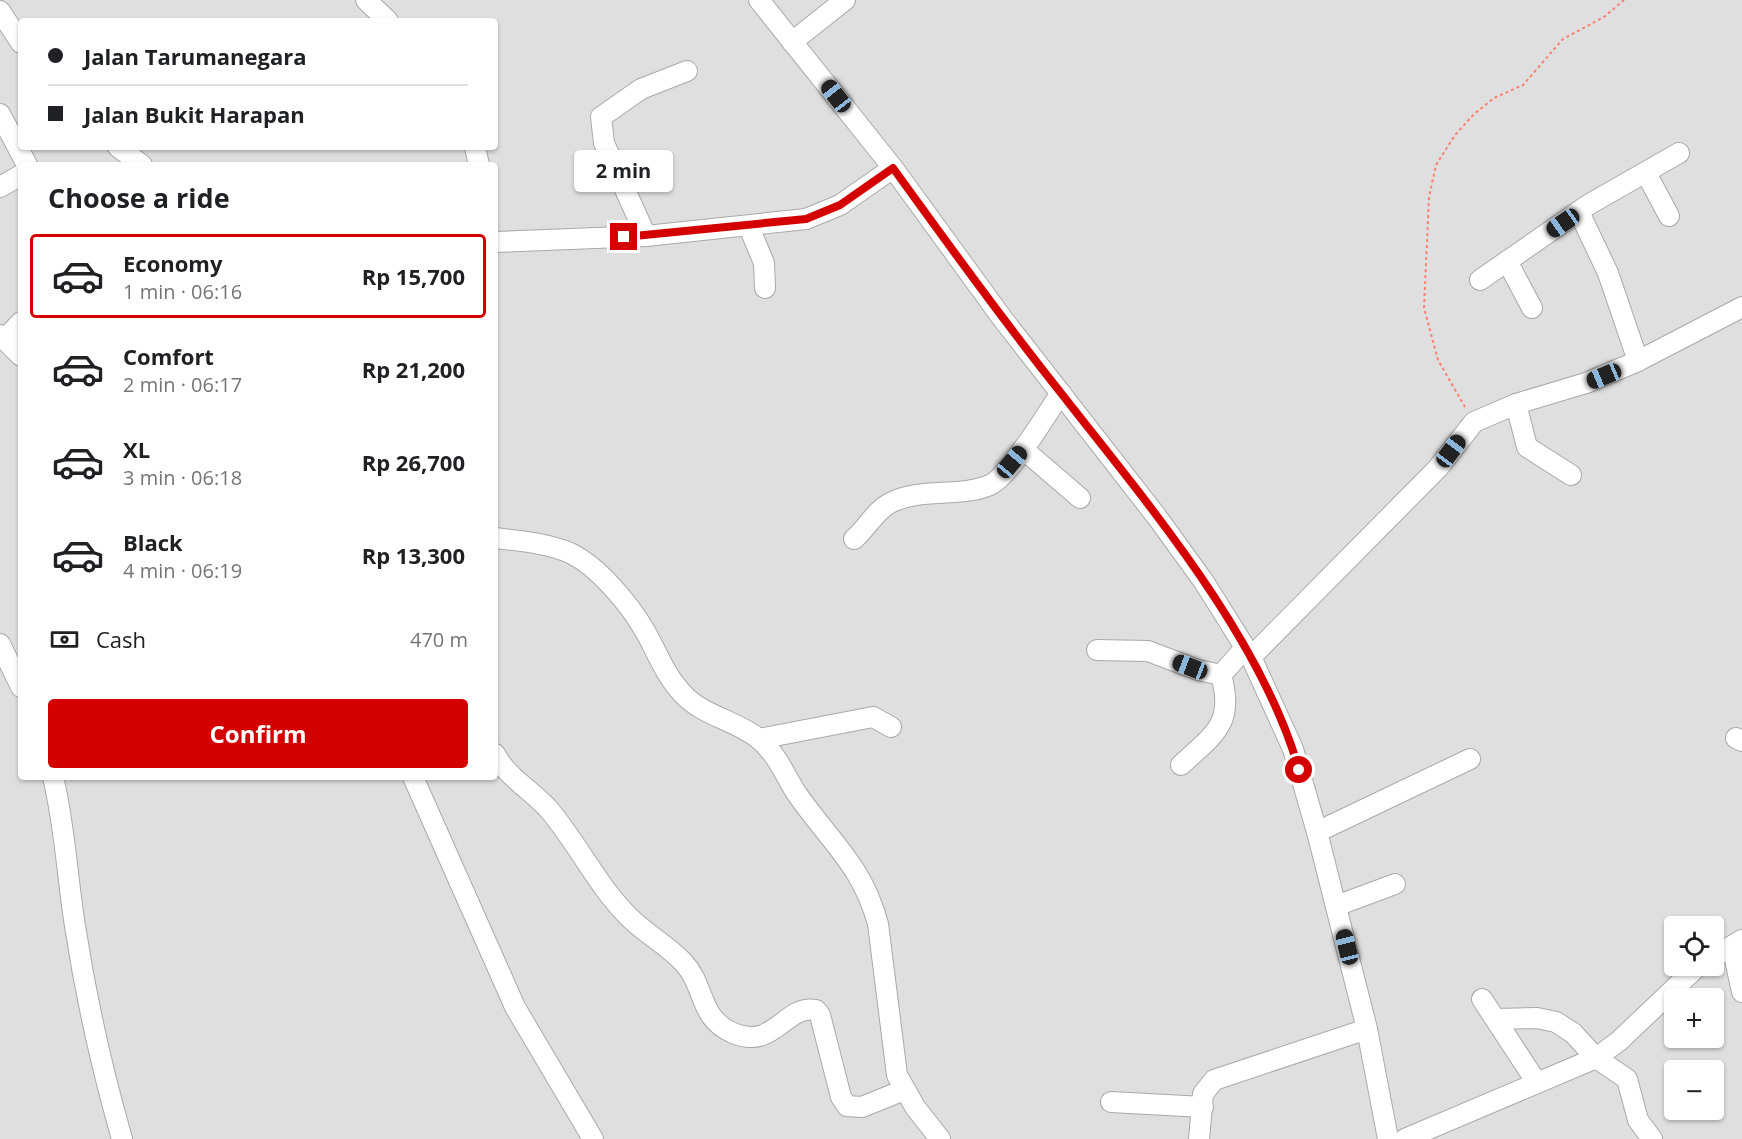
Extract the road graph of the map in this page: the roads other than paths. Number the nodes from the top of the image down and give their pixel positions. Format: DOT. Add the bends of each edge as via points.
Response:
graph roads {
  1 [pos="366,0"];
  2 [pos="759,0"];
  3 [pos="845,0"];
  4 [pos="0,11"];
  5 [pos="385,18"];
  6 [pos="18,38"];
  7 [pos="792,42"];
  8 [pos="687,71"];
  9 [pos="0,114"];
  10 [pos="18,148"];
  11 [pos="122,150"];
  12 [pos="1679,153"];
  13 [pos="138,162"];
  14 [pos="893,168"];
  15 [pos="1646,173"];
  16 [pos="18,177"];
  17 [pos="0,187"];
  18 [pos="1579,212"];
  19 [pos="1669,216"];
  20 [pos="748,227"];
  21 [pos="646,236"];
  22 [pos="498,242"];
  23 [pos="1507,261"];
  24 [pos="1480,280"];
  25 [pos="765,288"];
  26 [pos="1742,306"];
  27 [pos="1533,308"];
  28 [pos="18,324"];
  29 [pos="2,337"];
  30 [pos="18,353"];
  31 [pos="1638,361"];
  32 [pos="1061,393"];
  33 [pos="1516,404"];
  34 [pos="1023,449"];
  35 [pos="1571,475"];
  36 [pos="1080,498"];
  37 [pos="498,538"];
  38 [pos="854,539"];
  39 [pos="0,644"];
  40 [pos="1097,650"];
  41 [pos="1248,652"];
  42 [pos="1221,675"];
  43 [pos="18,681"];
  44 [pos="891,727"];
  45 [pos="759,739"];
  46 [pos="498,759"];
  47 [pos="1470,759"];
  48 [pos="1180,765"];
  49 [pos="53,780"];
  50 [pos="414,780"];
  51 [pos="1317,832"];
  52 [pos="1395,884"];
  53 [pos="1336,906"];
  54 [pos="1737,943"];
  55 [pos="1724,951"];
  56 [pos="1687,976"];
  57 [pos="1742,992"];
  58 [pos="1482,999"];
  59 [pos="1497,1019"];
  60 [pos="1367,1029"];
  61 [pos="1596,1058"];
  62 [pos="1537,1083"];
  63 [pos="904,1090"];
  64 [pos="1111,1102"];
  65 [pos="1203,1107"];
  66 [pos="122,1139"];
  67 [pos="593,1139"];
  68 [pos="940,1139"];
  69 [pos="1199,1139"];
  70 [pos="1388,1139"];
  71 [pos="1405,1139"];
  72 [pos="1652,1139"];
  1 -- 5 [label="street"];
  2 -- 7 [label="street"];
  3 -- 7 [label="street"];
  4 -- 6 [label="street"];
  7 -- 14 [label="street"];
  8 -- 21 [label="street" via="625,98 600,119 604,143"];
  9 -- 10 [label="street"];
  11 -- 13 [label="street"];
  12 -- 15 [label="street"];
  14 -- 20 [label="street" via="825,213"];
  14 -- 32 [label="street"];
  15 -- 18 [label="street"];
  15 -- 19 [label="street"];
  16 -- 17 [label="street"];
  18 -- 23 [label="street"];
  18 -- 31 [label="street" via="1608,273"];
  20 -- 21 [label="street"];
  20 -- 25 [label="street" via="764,263"];
  21 -- 22 [label="street"];
  23 -- 24 [label="street"];
  23 -- 27 [label="street"];
  26 -- 31 [label="street"];
  28 -- 29 [label="street"];
  29 -- 30 [label="street"];
  31 -- 33 [label="street" via="1586,383"];
  32 -- 34 [label="street"];
  32 -- 41 [label="street" via="1156,517"];
  33 -- 35 [label="street" via="1527,447"];
  33 -- 41 [label="street" via="1474,422 1438,468"];
  34 -- 36 [label="street"];
  34 -- 38 [label="street" via="990,484 895,501"];
  37 -- 45 [label="street" via="545,545 573,554 603,578 629,607 683,695 701,709"];
  39 -- 43 [label="street"];
  40 -- 42 [label="street" via="1148,651"];
  41 -- 42 [label="street"];
  41 -- 51 [label="street" via="1293,749"];
  42 -- 48 [label="street" via="1226,696 1224,720"];
  44 -- 45 [label="street" via="873,717"];
  45 -- 63 [label="street" via="854,866 872,901 893,1058"];
  46 -- 63 [label="street" via="552,813 629,918 692,971 706,1010 716,1022 735,1034 755,1037 770,1033 799,1012 816,1010 847,1106 862,1107"];
  47 -- 51 [label="street"];
  49 -- 66 [label="street" via="61,809 87,996"];
  50 -- 67 [label="street" via="515,1006"];
  51 -- 53 [label="street"];
  52 -- 53 [label="street"];
  53 -- 60 [label="street"];
  54 -- 55 [label="street"];
  54 -- 57 [label="street"];
  56 -- 61 [label="street"];
  58 -- 59 [label="street"];
  59 -- 61 [label="street" via="1537,1018 1556,1022 1573,1033"];
  59 -- 62 [label="street"];
  60 -- 65 [label="street" via="1214,1080 1206,1088"];
  60 -- 70 [label="street"];
  61 -- 62 [label="street"];
  61 -- 72 [label="street" via="1627,1079 1638,1120"];
  62 -- 71 [label="street"];
  63 -- 68 [label="street"];
  64 -- 65 [label="street"];
  65 -- 69 [label="street"];
}
